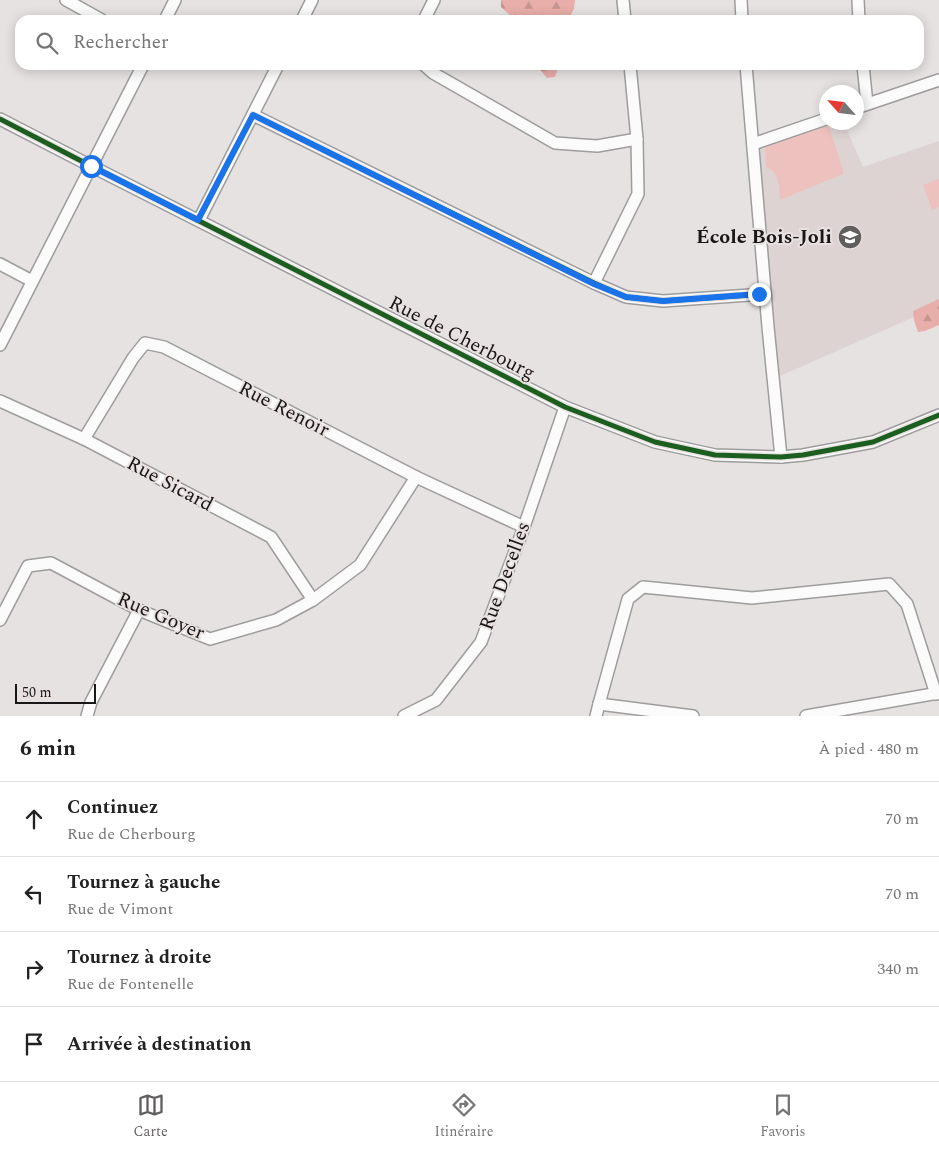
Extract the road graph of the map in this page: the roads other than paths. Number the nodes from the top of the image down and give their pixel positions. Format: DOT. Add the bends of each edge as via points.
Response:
graph roads {
  1 [pos="66,0"];
  2 [pos="174,0"];
  3 [pos="312,0"];
  4 [pos="434,0"];
  5 [pos="623,0"];
  6 [pos="741,0"];
  7 [pos="858,0"];
  8 [pos="93,15"];
  9 [pos="167,15"];
  10 [pos="304,15"];
  11 [pos="426,15"];
  12 [pos="624,15"];
  13 [pos="742,15"];
  14 [pos="859,15"];
  15 [pos="139,70"];
  16 [pos="276,70"];
  17 [pos="430,70"];
  18 [pos="630,70"];
  19 [pos="746,70"];
  20 [pos="863,70"];
  21 [pos="939,80"];
  22 [pos="863,85"];
  23 [pos="864,105"];
  24 [pos="253,115"];
  25 [pos="0,118"];
  26 [pos="819,120"];
  27 [pos="637,140"];
  28 [pos="753,144"];
  29 [pos="91,166"];
  30 [pos="198,220"];
  31 [pos="0,264"];
  32 [pos="32,281"];
  33 [pos="594,284"];
  34 [pos="765,294"];
  35 [pos="0,345"];
  36 [pos="0,401"];
  37 [pos="565,407"];
  38 [pos="939,416"];
  39 [pos="84,439"];
  40 [pos="781,456"];
  41 [pos="416,477"];
  42 [pos="524,527"];
  43 [pos="312,600"];
  44 [pos="139,610"];
  45 [pos="0,620"];
  46 [pos="937,693"];
  47 [pos="599,704"];
  48 [pos="88,716"];
  49 [pos="404,716"];
  50 [pos="596,716"];
  51 [pos="693,716"];
  52 [pos="806,716"];
  1 -- 8 [label="street"];
  2 -- 9 [label="street"];
  3 -- 10 [label="street"];
  4 -- 11 [label="street"];
  5 -- 12 [label="street"];
  6 -- 13 [label="street"];
  7 -- 14 [label="street"];
  15 -- 29 [label="street"];
  16 -- 24 [label="street"];
  17 -- 27 [label="street" via="555,143 597,146"];
  18 -- 27 [label="street"];
  19 -- 28 [label="street"];
  20 -- 22 [label="street"];
  21 -- 23 [label="street"];
  24 -- 30 [label="street"];
  24 -- 33 [label="street"];
  25 -- 29 [label="street, Rue de Cherbourg"];
  26 -- 28 [label="street"];
  27 -- 33 [label="street" via="638,194"];
  28 -- 34 [label="street"];
  29 -- 30 [label="street, Rue de Cherbourg"];
  29 -- 32 [label="street"];
  30 -- 37 [label="street, Rue de Cherbourg"];
  31 -- 32 [label="street"];
  32 -- 35 [label="street"];
  33 -- 34 [label="street" via="626,297 663,301"];
  34 -- 40 [label="street"];
  36 -- 39 [label="street, Rue Sicard"];
  37 -- 40 [label="street, Rue de Cherbourg" via="655,442 715,455"];
  37 -- 42 [label="street, Rue Decelles"];
  38 -- 40 [label="street, Rue de Cherbourg" via="873,442"];
  39 -- 41 [label="street, Rue Renoir" via="133,358 145,344 164,347"];
  39 -- 43 [label="street, Rue Sicard" via="271,536"];
  41 -- 42 [label="street, Rue Renoir"];
  41 -- 43 [label="street, Rue Goyer" via="360,564"];
  42 -- 49 [label="street, Rue Decelles" via="481,642 436,700"];
  43 -- 44 [label="street, Rue Goyer" via="276,620 210,639"];
  44 -- 45 [label="street, Rue Goyer" via="51,563 28,566"];
  44 -- 48 [label="street" via="91,702"];
  46 -- 47 [label="street" via="906,604 889,584 752,598 642,587 628,599"];
  46 -- 52 [label="street"];
  47 -- 50 [label="street"];
  47 -- 51 [label="street"];
}
